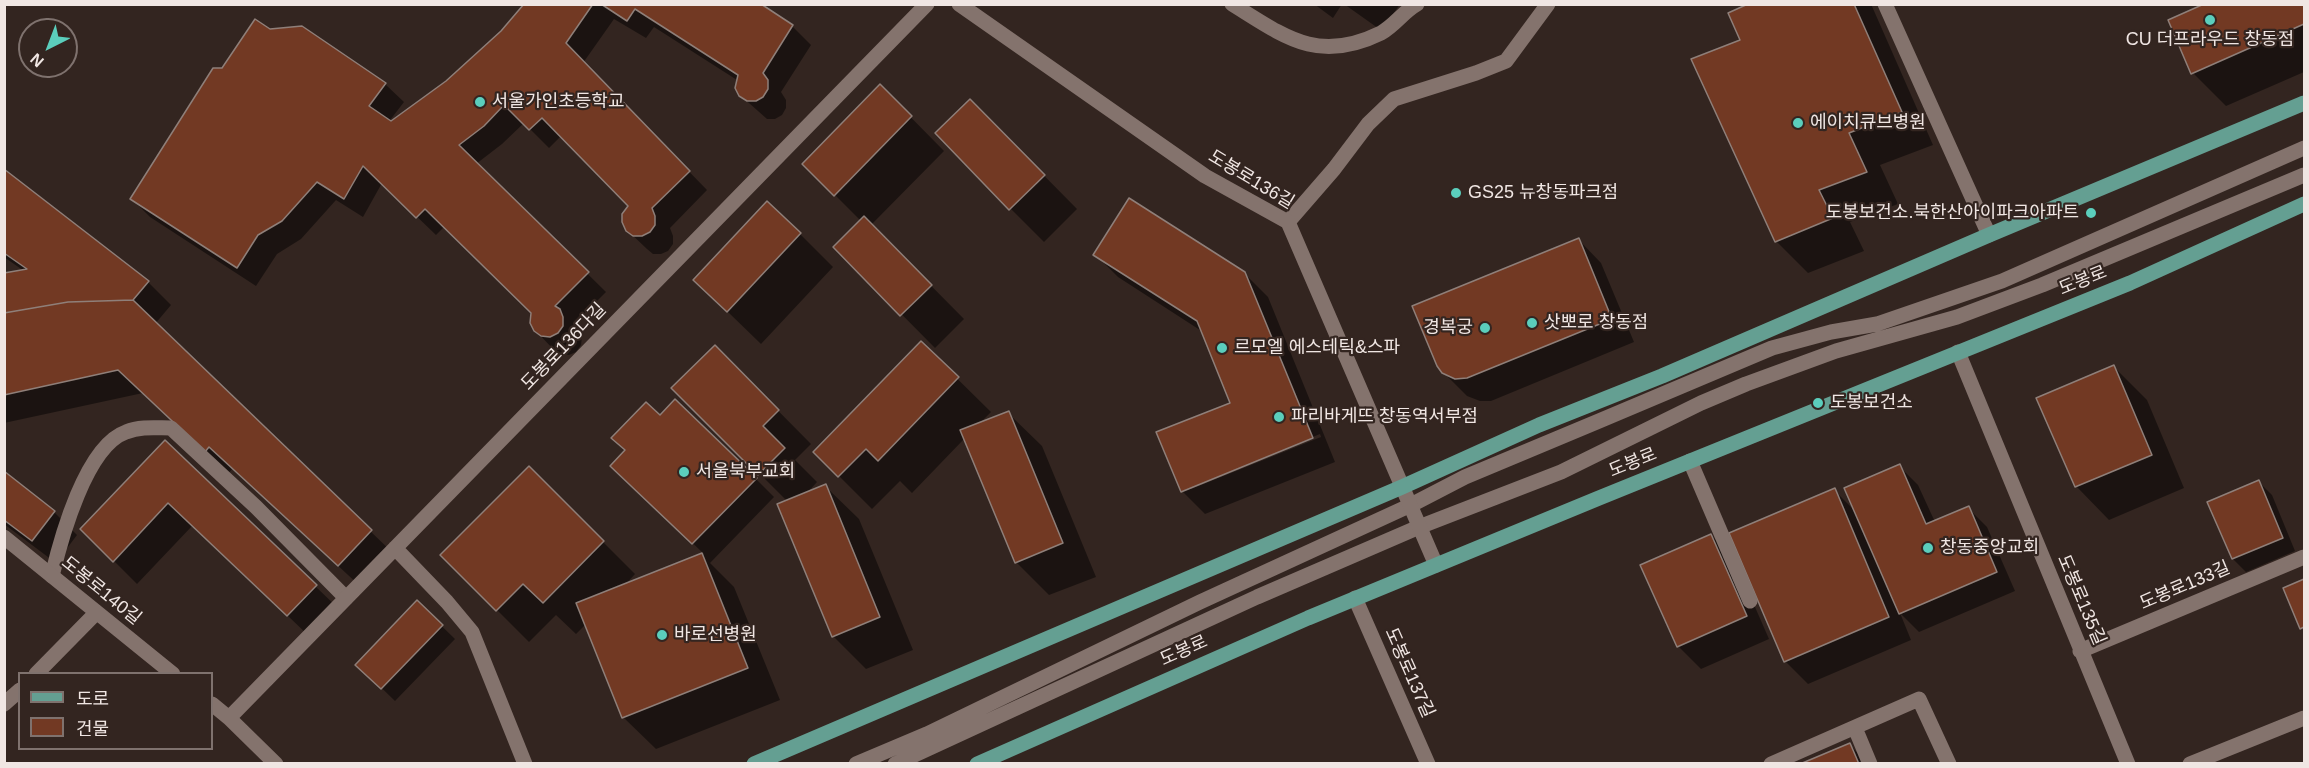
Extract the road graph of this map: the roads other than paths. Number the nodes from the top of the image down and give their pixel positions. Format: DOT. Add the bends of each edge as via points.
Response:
graph roads {
  1 [pos="927,4"];
  2 [pos="959,4"];
  3 [pos="1232,4"];
  4 [pos="1417,4"];
  5 [pos="1548,4"];
  6 [pos="1885,4"];
  7 [pos="2304,103"];
  8 [pos="2304,148"];
  9 [pos="2304,175"];
  10 [pos="2304,204"];
  11 [pos="1288,222"];
  12 [pos="1989,234"];
  13 [pos="1958,352"];
  14 [pos="1690,461"];
  15 [pos="1402,487"];
  16 [pos="1411,505"];
  17 [pos="1419,527"];
  18 [pos="4,537"];
  19 [pos="395,548"];
  20 [pos="2304,557"];
  21 [pos="1436,565"];
  22 [pos="52,576"];
  23 [pos="346,598"];
  24 [pos="1355,598"];
  25 [pos="1750,601"];
  26 [pos="96,613"];
  27 [pos="2080,651"];
  28 [pos="38,672"];
  29 [pos="170,672"];
  30 [pos="18,692"];
  31 [pos="4,704"];
  32 [pos="213,705"];
  33 [pos="229,718"];
  34 [pos="2304,718"];
  35 [pos="1855,728"];
  36 [pos="276,764"];
  37 [pos="525,764"];
  38 [pos="754,764"];
  39 [pos="856,764"];
  40 [pos="895,764"];
  41 [pos="977,764"];
  42 [pos="1428,764"];
  43 [pos="1771,764"];
  44 [pos="1870,764"];
  45 [pos="1948,764"];
  46 [pos="2128,764"];
  47 [pos="2190,764"];
  1 -- 19 [label="street, 도봉로136다길"];
  2 -- 11 [label="street, 도봉로136길" via="1205,176"];
  3 -- 4 [label="street" via="1272,30 1316,47 1351,44 1381,32"];
  5 -- 11 [label="street" via="1506,61 1394,99 1368,124"];
  6 -- 12 [label="street"];
  7 -- 12 [label="main road"];
  8 -- 16 [label="street" via="2002,281 1877,324 1772,348 1466,477"];
  9 -- 17 [label="street" via="1957,317 1836,351 1746,384 1561,472"];
  10 -- 13 [label="main road, 도봉로" via="2130,283"];
  11 -- 15 [label="street, 도봉로136길"];
  12 -- 15 [label="main road"];
  13 -- 14 [label="main road, 도봉로"];
  13 -- 27 [label="street, 도봉로135길"];
  14 -- 21 [label="main road, 도봉로"];
  14 -- 25 [label="street"];
  15 -- 16 [label="street, 도봉로136길"];
  15 -- 38 [label="main road"];
  16 -- 17 [label="street, 도봉로136길"];
  16 -- 39 [label="street"];
  17 -- 21 [label="street, 도봉로136길"];
  17 -- 40 [label="street"];
  18 -- 22 [label="street, 도봉로140길"];
  19 -- 23 [label="street, 도봉로136다길"];
  19 -- 37 [label="street" via="472,632"];
  20 -- 27 [label="street, 도봉로133길"];
  21 -- 24 [label="main road, 도봉로"];
  22 -- 23 [label="street" via="74,504 100,450 123,432 143,427 171,428"];
  22 -- 26 [label="street, 도봉로140길"];
  23 -- 33 [label="street, 도봉로136다길"];
  24 -- 41 [label="main road, 도봉로"];
  24 -- 42 [label="street, 도봉로137길"];
  26 -- 28 [label="street"];
  26 -- 29 [label="street, 도봉로140길"];
  27 -- 46 [label="street, 도봉로135길"];
  30 -- 31 [label="street"];
  32 -- 33 [label="street"];
  33 -- 36 [label="street"];
  34 -- 47 [label="street"];
  35 -- 43 [label="street"];
  35 -- 44 [label="street"];
  35 -- 45 [label="street" via="1919,699"];
}
